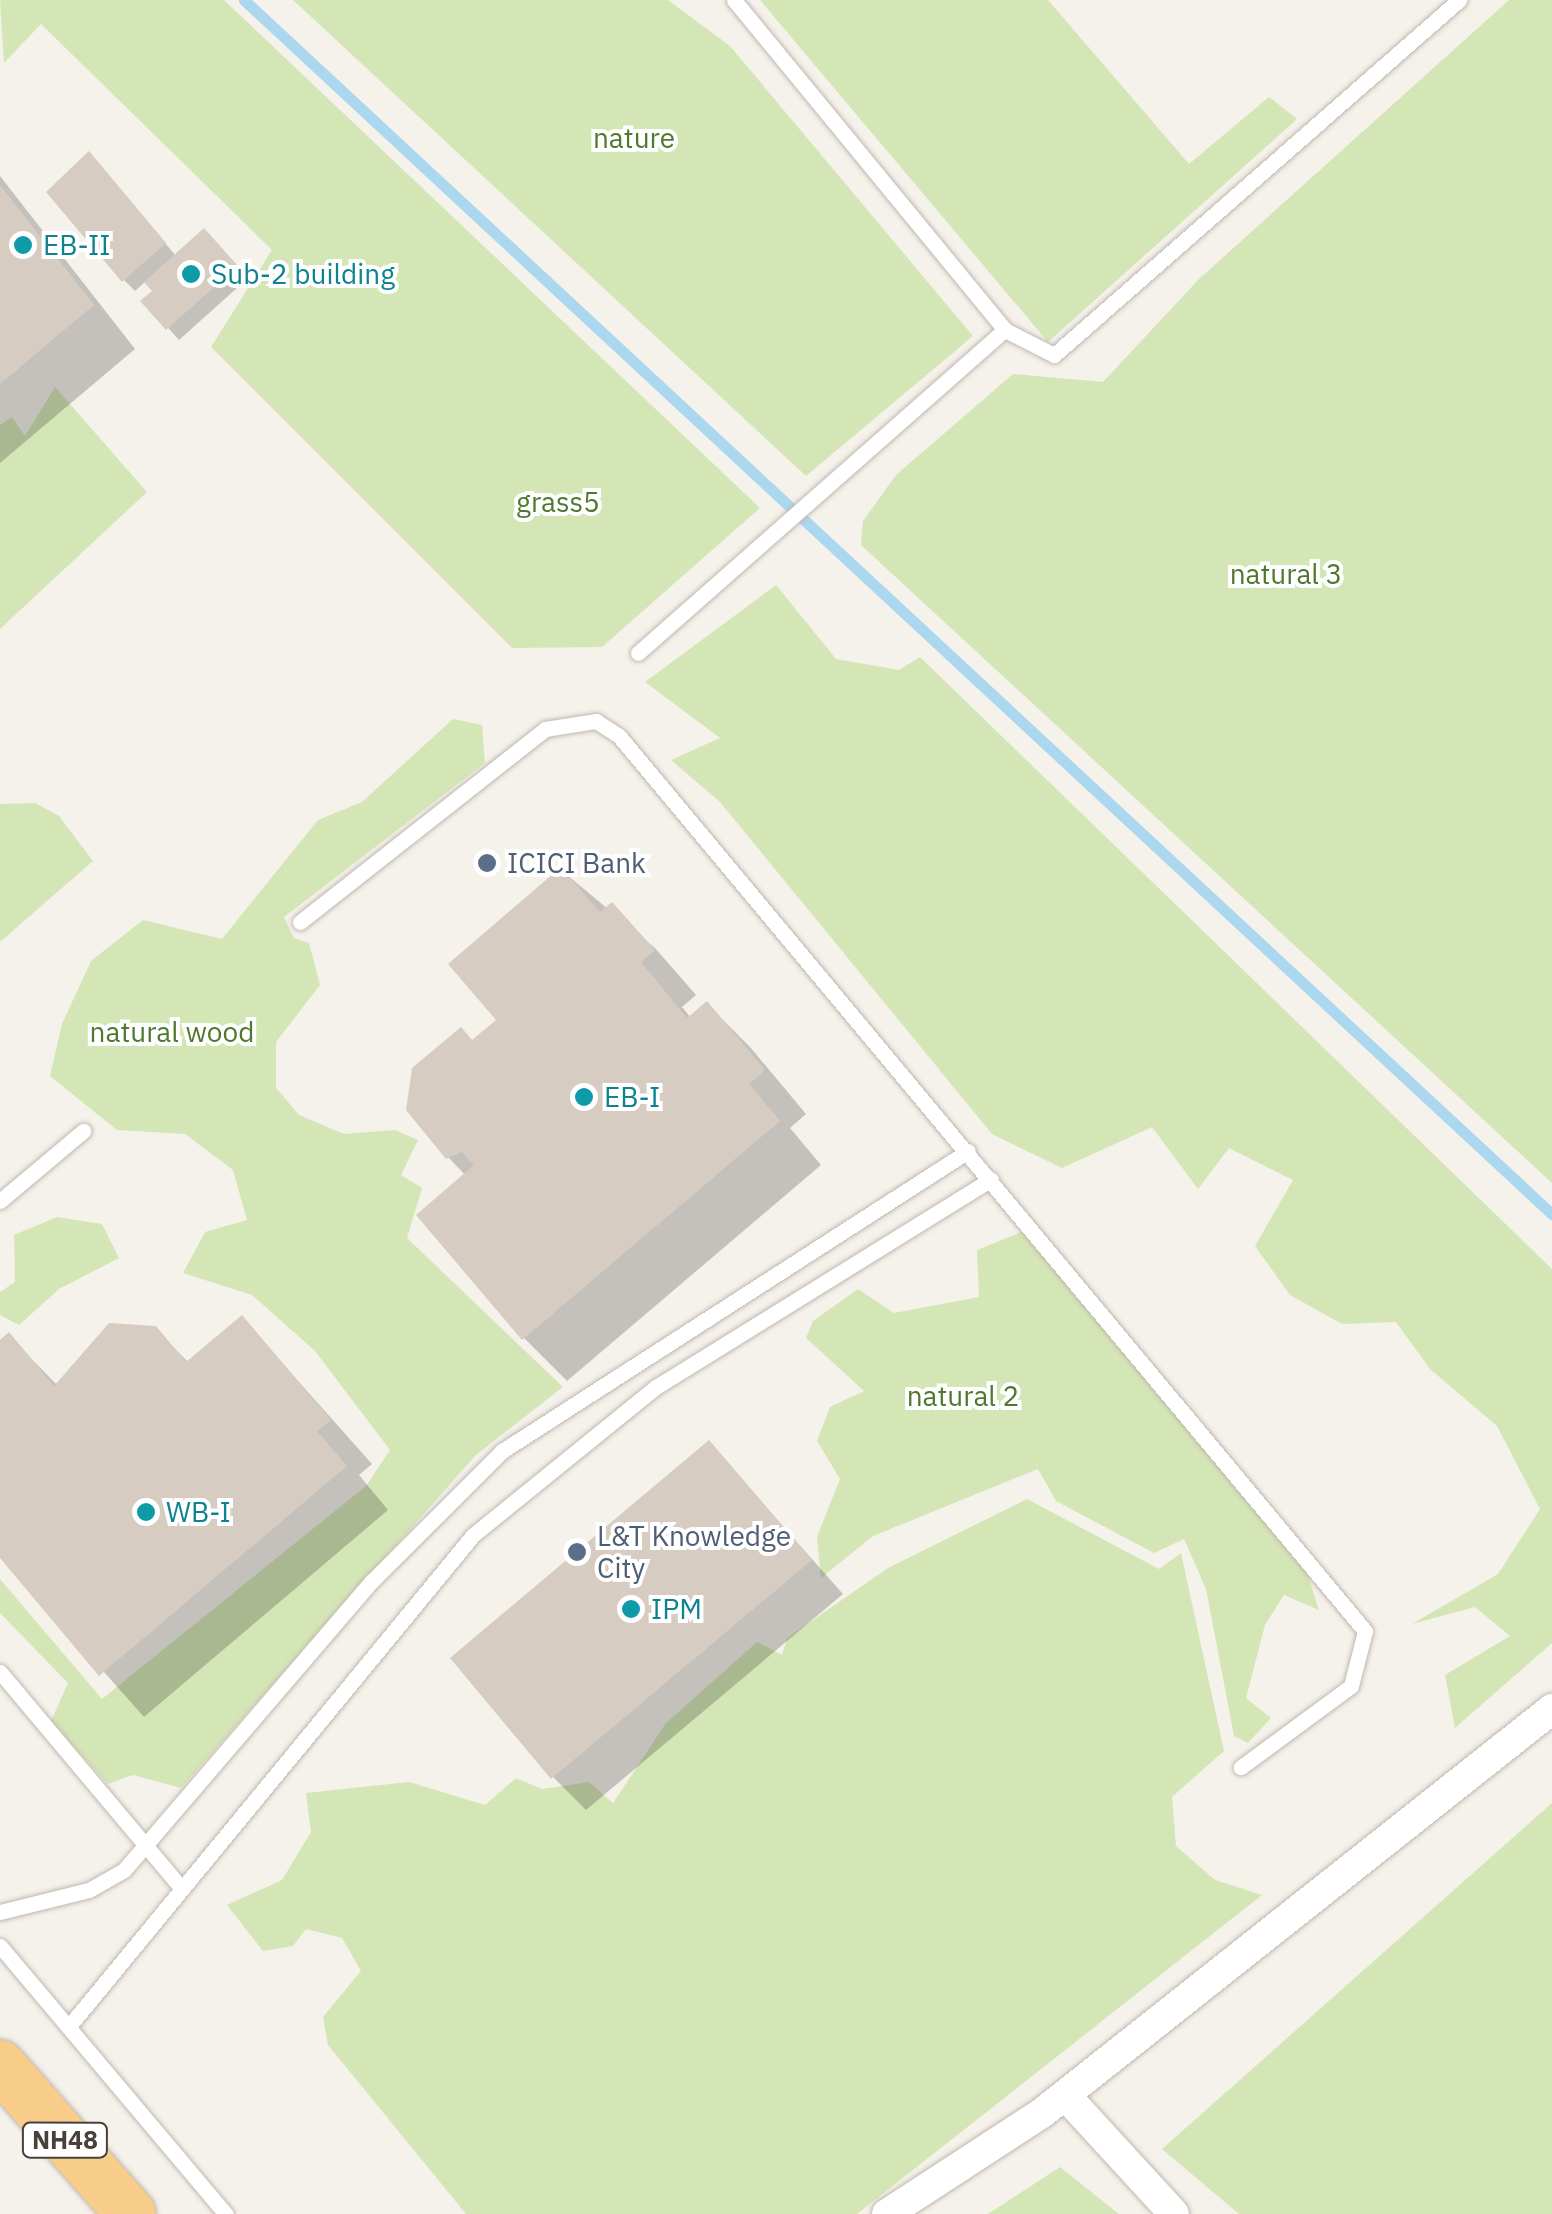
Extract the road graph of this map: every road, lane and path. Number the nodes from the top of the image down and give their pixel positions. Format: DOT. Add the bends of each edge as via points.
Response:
graph roads {
  1 [pos="734,0"];
  2 [pos="1459,0"];
  3 [pos="1005,330"];
  4 [pos="638,653"];
  5 [pos="300,922"];
  6 [pos="82,1131"];
  7 [pos="968,1151"];
  8 [pos="992,1179"];
  9 [pos="0,1201"];
  10 [pos="0,1672"];
  11 [pos="1552,1710"];
  12 [pos="1241,1767"];
  13 [pos="146,1846"];
  14 [pos="182,1889"];
  15 [pos="0,1912"];
  16 [pos="0,1946"];
  17 [pos="70,2025"];
  18 [pos="0,2065"];
  19 [pos="1065,2095"];
  20 [pos="130,2214"];
  21 [pos="226,2214"];
  22 [pos="888,2214"];
  23 [pos="1174,2214"];
  1 -- 3 [label="lane"];
  2 -- 3 [label="lane" via="1062,353"];
  3 -- 4 [label="lane"];
  5 -- 7 [label="lane" via="545,729 596,721 620,736"];
  6 -- 9 [label="lane"];
  7 -- 8 [label="lane"];
  7 -- 13 [label="lane" via="502,1451 386,1566"];
  8 -- 12 [label="lane" via="1365,1631 1351,1686"];
  8 -- 14 [label="lane" via="656,1387 534,1479 473,1535"];
  10 -- 13 [label="lane"];
  11 -- 19 [label="street"];
  13 -- 14 [label="lane"];
  13 -- 15 [label="lane" via="98,1886"];
  14 -- 17 [label="lane"];
  16 -- 17 [label="lane"];
  17 -- 21 [label="lane"];
  18 -- 20 [label="highway, NH48"];
  19 -- 22 [label="street"];
  19 -- 23 [label="street"];
}
